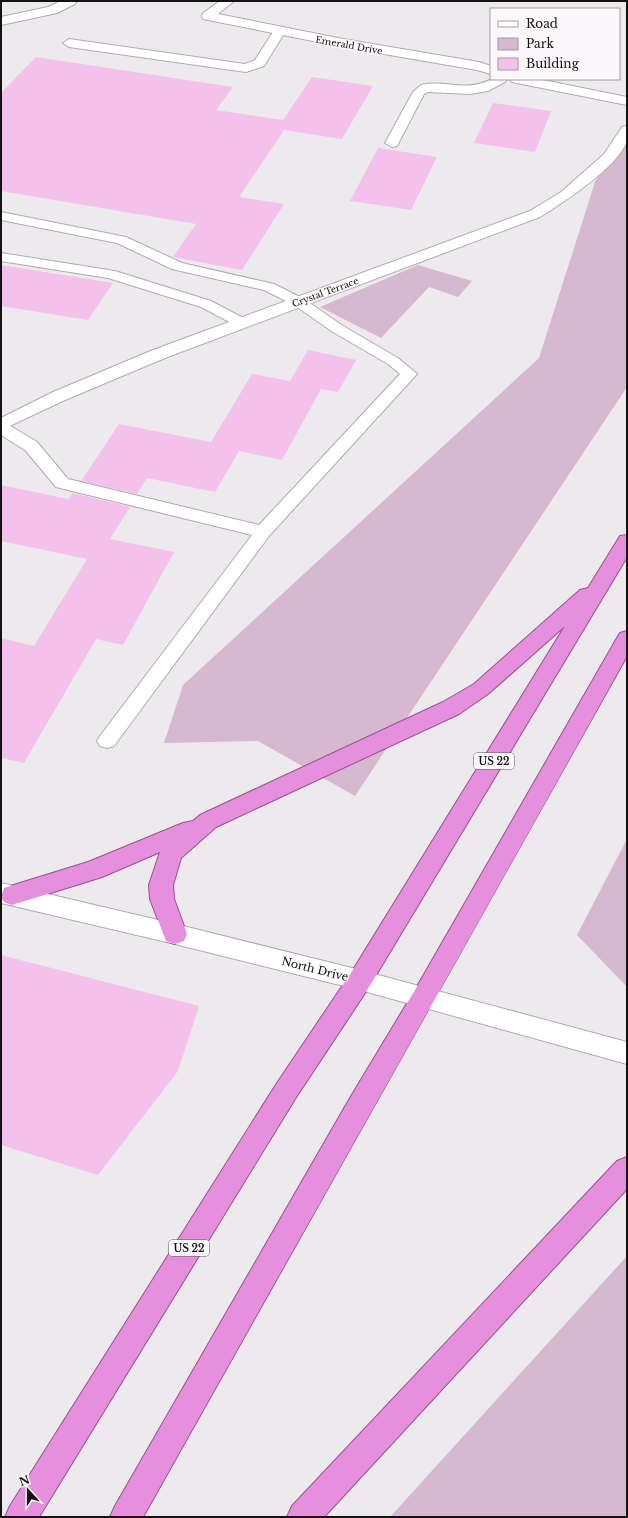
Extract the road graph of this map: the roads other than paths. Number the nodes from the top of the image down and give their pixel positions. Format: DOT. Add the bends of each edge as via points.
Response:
graph roads {
  1 [pos="71,1"];
  2 [pos="228,1"];
  3 [pos="1,21"];
  4 [pos="279,32"];
  5 [pos="69,43"];
  6 [pos="490,70"];
  7 [pos="499,80"];
  8 [pos="522,80"];
  9 [pos="627,101"];
  10 [pos="627,131"];
  11 [pos="392,143"];
  12 [pos="1,216"];
  13 [pos="1,257"];
  14 [pos="299,302"];
  15 [pos="242,323"];
  16 [pos="1,425"];
  17 [pos="1,428"];
  18 [pos="263,532"];
  19 [pos="627,541"];
  20 [pos="603,581"];
  21 [pos="627,638"];
  22 [pos="107,741"];
  23 [pos="208,821"];
  24 [pos="7,894"];
  25 [pos="175,934"];
  26 [pos="360,980"];
  27 [pos="424,998"];
  28 [pos="627,1053"];
  29 [pos="627,1170"];
  30 [pos="21,1517"];
  31 [pos="126,1517"];
  32 [pos="303,1517"];
  1 -- 3 [label="street" via="52,10"];
  2 -- 4 [label="street, Emerald Drive" via="208,16"];
  4 -- 5 [label="lane" via="260,63 246,68"];
  4 -- 6 [label="street, Emerald Drive"];
  7 -- 11 [label="lane" via="484,88 470,90 425,88 419,92"];
  8 -- 9 [label="street"];
  10 -- 14 [label="street, Crystal Terrace" via="609,157 566,196 535,214"];
  12 -- 14 [label="lane" via="121,240 177,266 269,287"];
  13 -- 15 [label="lane" via="110,274 206,304"];
  14 -- 15 [label="street, Crystal Terrace"];
  14 -- 18 [label="lane" via="338,329 393,361 409,374"];
  15 -- 16 [label="street, Crystal Terrace" via="59,396"];
  17 -- 18 [label="lane" via="31,446 62,483"];
  18 -- 22 [label="lane"];
  19 -- 20 [label="highway, US 22"];
  20 -- 23 [label="highway" via="481,689 451,708"];
  20 -- 26 [label="highway, US 22"];
  21 -- 27 [label="highway"];
  23 -- 24 [label="highway" via="94,870"];
  23 -- 25 [label="highway" via="171,853 162,880 162,898"];
  24 -- 25 [label="street, North Drive"];
  25 -- 26 [label="street, North Drive"];
  26 -- 27 [label="street, North Drive"];
  26 -- 30 [label="highway, US 22" via="286,1091"];
  27 -- 28 [label="street, North Drive"];
  27 -- 31 [label="highway" via="359,1106"];
  29 -- 32 [label="highway"];
}
